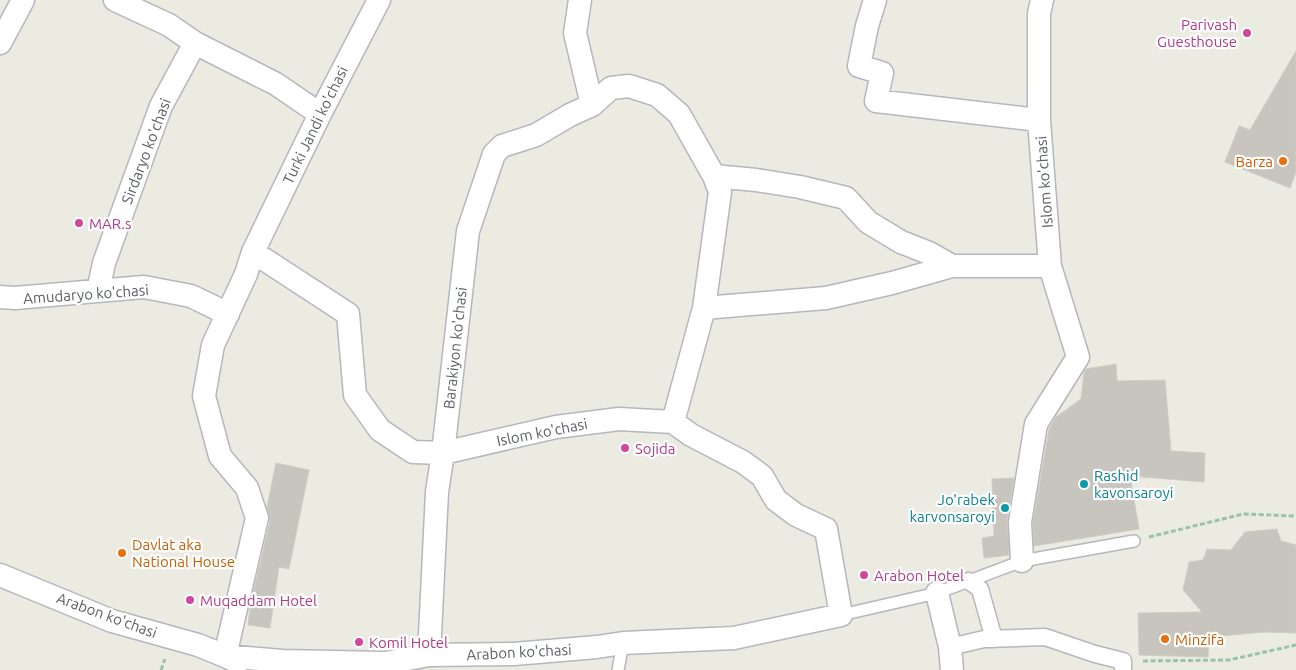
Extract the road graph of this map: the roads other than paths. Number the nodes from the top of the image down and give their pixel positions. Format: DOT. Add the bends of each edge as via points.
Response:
graph roads {
  1 [pos="23,0"];
  2 [pos="115,0"];
  3 [pos="379,0"];
  4 [pos="580,0"];
  5 [pos="875,0"];
  6 [pos="1042,0"];
  7 [pos="0,43"];
  8 [pos="195,43"];
  9 [pos="592,105"];
  10 [pos="320,114"];
  11 [pos="1039,120"];
  12 [pos="714,176"];
  13 [pos="253,252"];
  14 [pos="952,266"];
  15 [pos="1050,266"];
  16 [pos="98,292"];
  17 [pos="0,297"];
  18 [pos="704,308"];
  19 [pos="228,314"];
  20 [pos="673,422"];
  21 [pos="443,453"];
  22 [pos="1134,541"];
  23 [pos="1022,561"];
  24 [pos="0,575"];
  25 [pos="970,580"];
  26 [pos="938,593"];
  27 [pos="841,615"];
  28 [pos="994,639"];
  29 [pos="623,643"];
  30 [pos="950,647"];
  31 [pos="429,655"];
  32 [pos="225,656"];
  33 [pos="1123,666"];
  34 [pos="252,670"];
  35 [pos="618,670"];
  36 [pos="952,670"];
  1 -- 7 [label="street"];
  2 -- 8 [label="street" via="169,25"];
  3 -- 10 [label="street, Turki Jandi ko'chasi"];
  4 -- 9 [label="street" via="575,33"];
  5 -- 11 [label="street" via="866,26 859,66 882,73 876,101"];
  6 -- 11 [label="street, Islom ko'chasi" via="1039,14"];
  8 -- 10 [label="street" via="276,84"];
  8 -- 16 [label="street, Sirdaryo ko'chasi" via="161,106 104,263"];
  9 -- 12 [label="street, Barakiyon ko'chasi" via="611,88 630,86 657,95 680,114"];
  9 -- 21 [label="street, Barakiyon ko'chasi" via="536,134 502,146 494,154 468,231"];
  10 -- 13 [label="street, Turki Jandi ko'chasi"];
  11 -- 15 [label="street, Islom ko'chasi"];
  12 -- 14 [label="street" via="756,180 846,198 868,222"];
  12 -- 18 [label="street, Barakiyon ko'chasi" via="720,192"];
  13 -- 19 [label="street, Turki Jandi ko'chasi"];
  13 -- 21 [label="street, Islom ko'chasi" via="348,314 355,395 380,430 413,452"];
  14 -- 15 [label="street"];
  14 -- 18 [label="street" via="826,298"];
  15 -- 23 [label="street, Islom ko'chasi" via="1078,357 1036,424 1020,522"];
  16 -- 17 [label="street, Amudaryo ko'chasi"];
  16 -- 19 [label="street, Amudaryo ko'chasi" via="144,287 191,296"];
  18 -- 20 [label="street, Barakiyon ko'chasi"];
  19 -- 32 [label="street, Turki Jandi ko'chasi" via="213,346 204,396 220,456 247,488 257,518"];
  20 -- 21 [label="street, Islom ko'chasi" via="619,419 556,427"];
  20 -- 27 [label="street" via="744,462 762,476 776,500 796,516 826,529"];
  21 -- 31 [label="street, Barakiyon ko'chasi" via="437,492"];
  22 -- 23 [label="lane"];
  23 -- 25 [label="lane"];
  24 -- 32 [label="street, Arabon ko'chasi" via="112,621 198,645"];
  25 -- 26 [label="lane"];
  25 -- 28 [label="street" via="980,589"];
  26 -- 27 [label="lane"];
  26 -- 30 [label="street"];
  27 -- 29 [label="street, Arabon ko'chasi" via="734,638"];
  28 -- 30 [label="street"];
  28 -- 33 [label="street" via="1045,637"];
  29 -- 31 [label="street, Arabon ko'chasi" via="514,654"];
  29 -- 35 [label="lane"];
  30 -- 36 [label="street"];
  31 -- 32 [label="street, Arabon ko'chasi" via="386,663 282,661"];
  32 -- 34 [label="street"];
}
